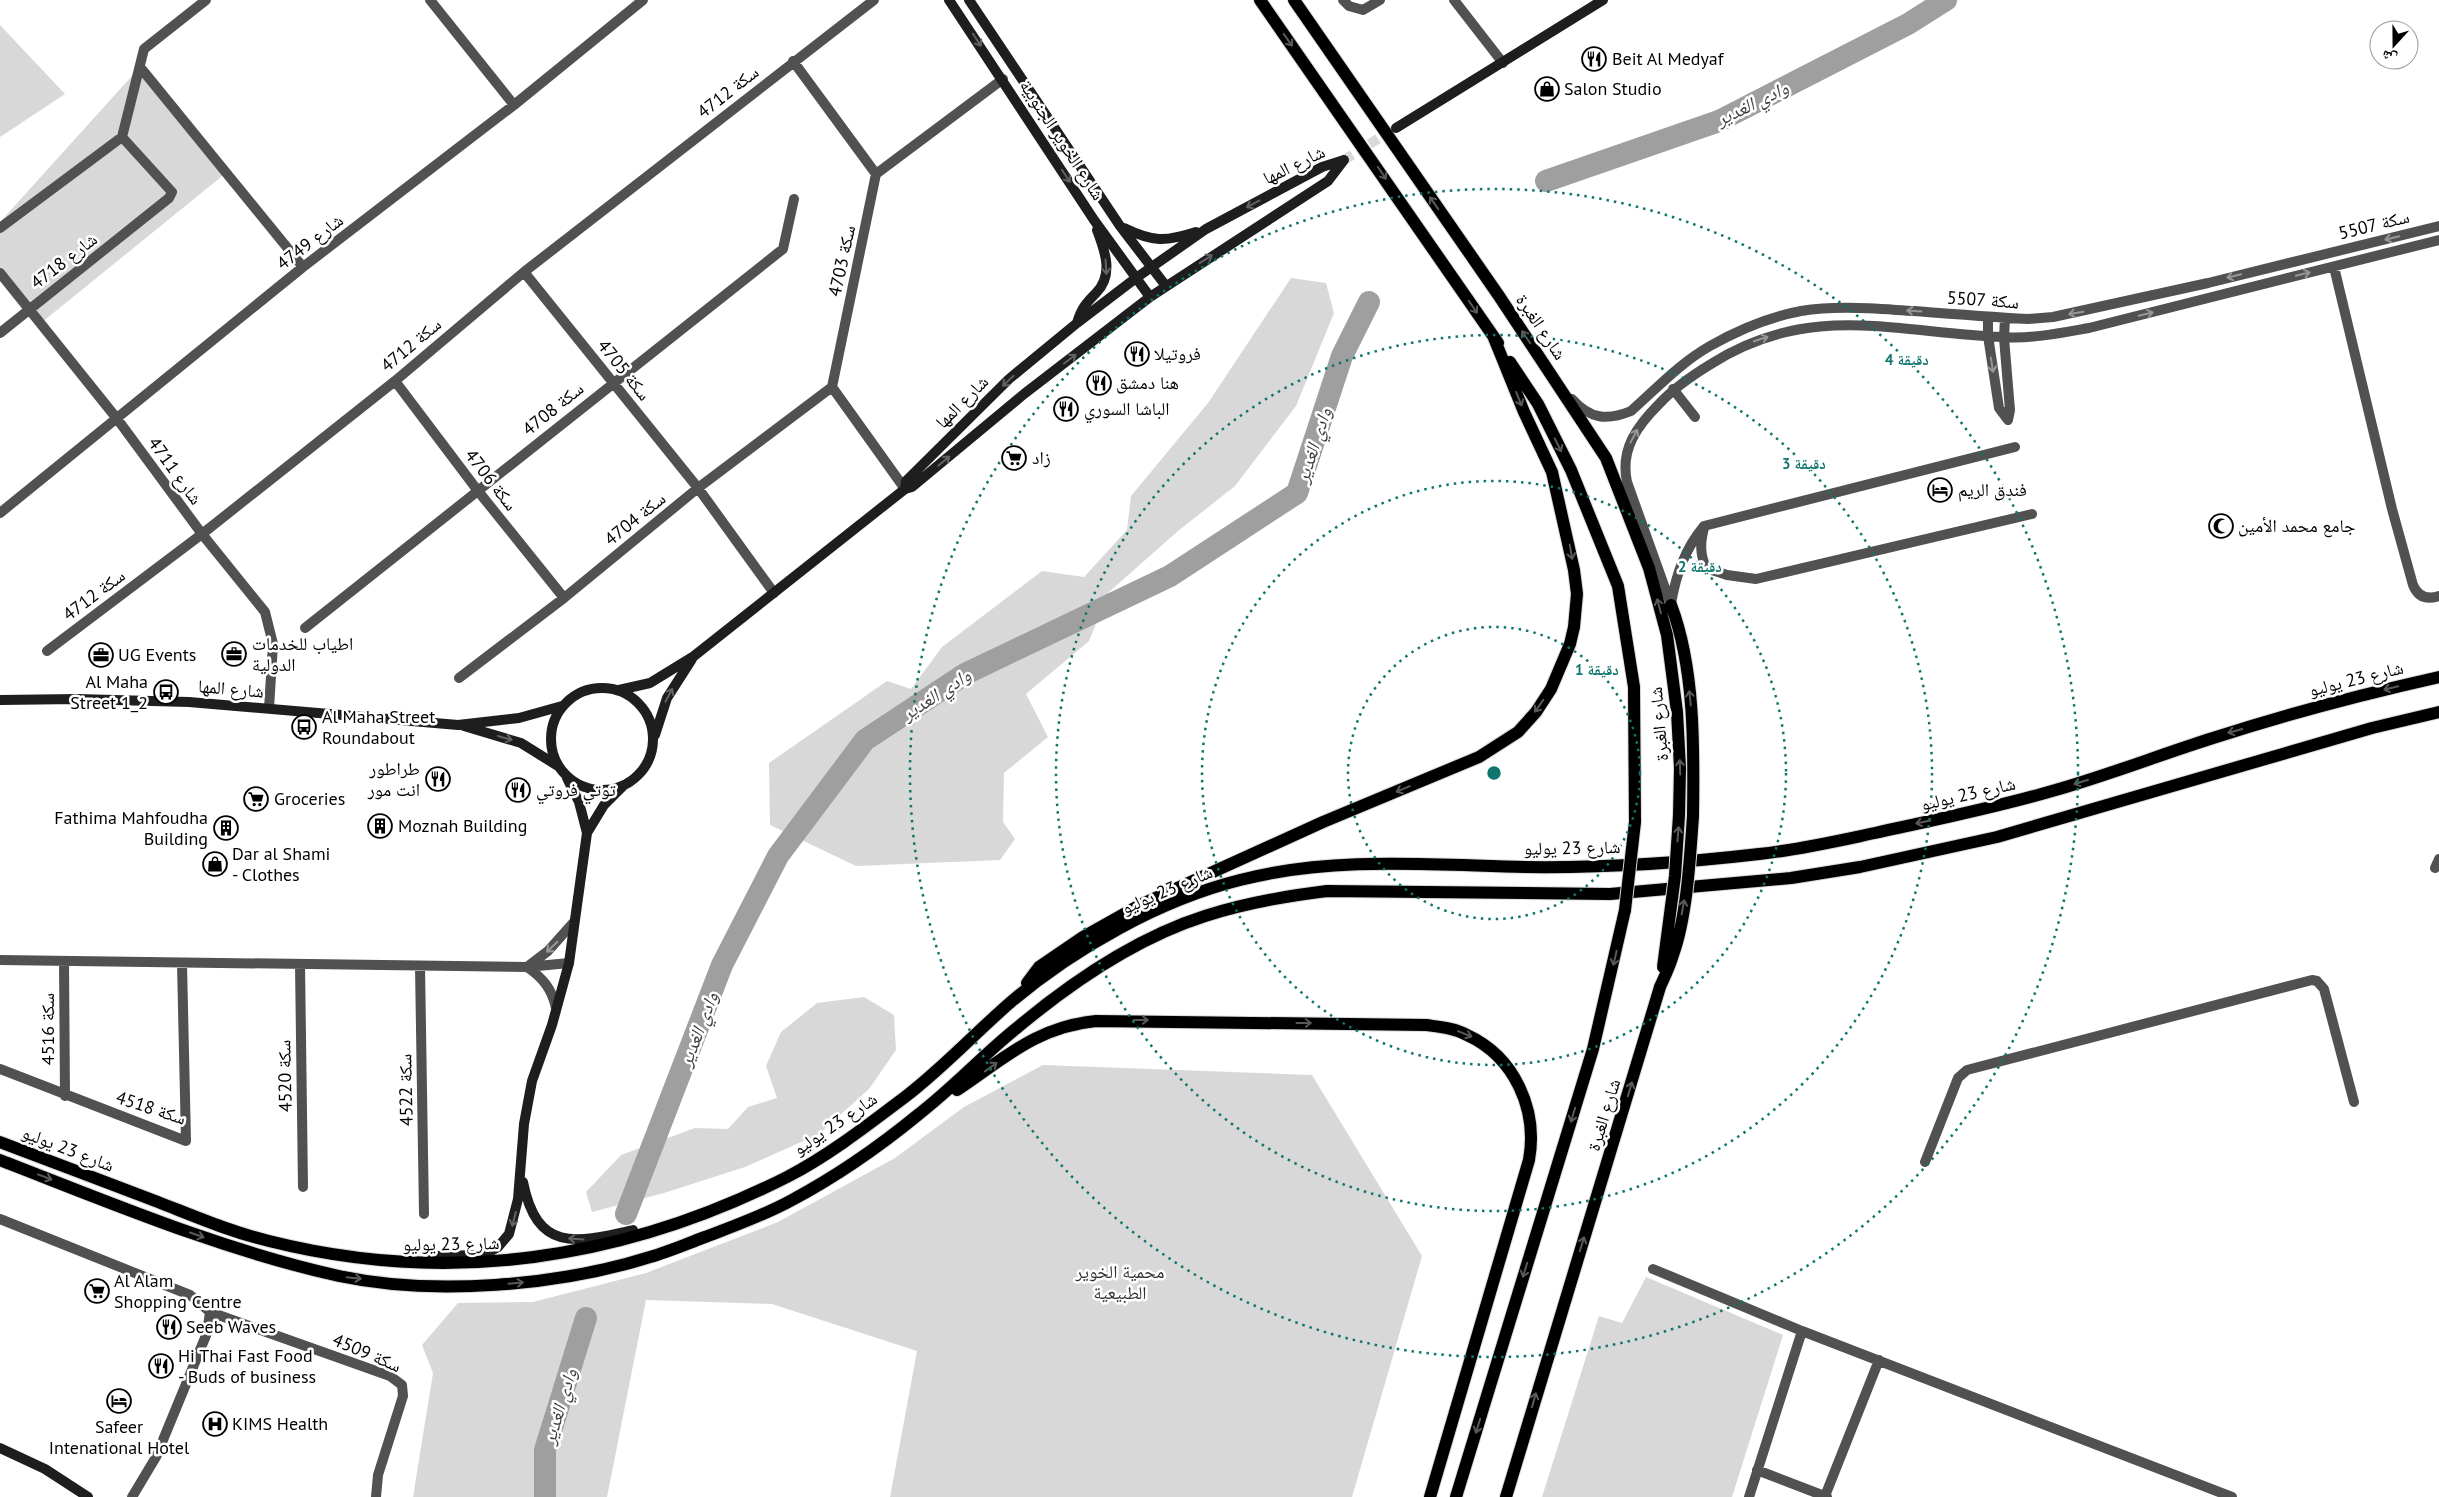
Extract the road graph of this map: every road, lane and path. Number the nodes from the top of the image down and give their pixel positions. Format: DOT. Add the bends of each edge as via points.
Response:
graph roads {
  1 [pos="206,0"];
  2 [pos="430,0"];
  3 [pos="643,0"];
  4 [pos="874,0"];
  5 [pos="949,0"];
  6 [pos="969,0"];
  7 [pos="1260,0"];
  8 [pos="1294,0"];
  9 [pos="1343,0"];
  10 [pos="1380,0"];
  11 [pos="1454,0"];
  12 [pos="1604,0"];
  13 [pos="794,61"];
  14 [pos="1503,63"];
  15 [pos="140,67"];
  16 [pos="1003,80"];
  17 [pos="514,105"];
  18 [pos="1396,128"];
  19 [pos="122,137"];
  20 [pos="876,174"];
  21 [pos="794,199"];
  22 [pos="1094,220"];
  23 [pos="1120,226"];
  24 [pos="2439,226"];
  25 [pos="0,228"];
  26 [pos="1206,229"];
  27 [pos="2439,240"];
  28 [pos="2334,266"];
  29 [pos="303,267"];
  30 [pos="1151,267"];
  31 [pos="524,272"];
  32 [pos="0,273"];
  33 [pos="1136,278"];
  34 [pos="1166,286"];
  35 [pos="1150,297"];
  36 [pos="29,309"];
  37 [pos="1988,317"];
  38 [pos="2005,318"];
  39 [pos="1077,323"];
  40 [pos="0,333"];
  41 [pos="1988,336"];
  42 [pos="1494,338"];
  43 [pos="2004,338"];
  44 [pos="395,381"];
  45 [pos="613,381"];
  46 [pos="1559,386"];
  47 [pos="832,387"];
  48 [pos="1673,389"];
  49 [pos="1695,417"];
  50 [pos="118,420"];
  51 [pos="2014,447"];
  52 [pos="698,488"];
  53 [pos="905,489"];
  54 [pos="478,491"];
  55 [pos="0,513"];
  56 [pos="2032,514"];
  57 [pos="1704,526"];
  58 [pos="202,534"];
  59 [pos="774,593"];
  60 [pos="2439,596"];
  61 [pos="564,598"];
  62 [pos="1671,605"];
  63 [pos="305,628"];
  64 [pos="47,651"];
  65 [pos="694,656"];
  66 [pos="2439,677"];
  67 [pos="459,678"];
  68 [pos="618,690"];
  69 [pos="0,700"];
  70 [pos="562,706"];
  71 [pos="270,708"];
  72 [pos="2439,712"];
  73 [pos="458,724"];
  74 [pos="654,739"];
  75 [pos="558,766"];
  76 [pos="566,776"];
  77 [pos="623,786"];
  78 [pos="587,833"];
  79 [pos="573,923"];
  80 [pos="0,960"];
  81 [pos="64,961"];
  82 [pos="569,963"];
  83 [pos="182,964"];
  84 [pos="300,964"];
  85 [pos="420,966"];
  86 [pos="527,967"];
  87 [pos="1660,987"];
  88 [pos="1015,999"];
  89 [pos="556,1008"];
  90 [pos="0,1069"];
  91 [pos="65,1096"];
  92 [pos="2354,1102"];
  93 [pos="921,1113"];
  94 [pos="0,1142"];
  95 [pos="0,1160"];
  96 [pos="1925,1162"];
  97 [pos="521,1171"];
  98 [pos="303,1187"];
  99 [pos="424,1214"];
  100 [pos="692,1218"];
  101 [pos="0,1219"];
  102 [pos="329,1253"];
  103 [pos="1653,1269"];
  104 [pos="210,1312"];
  105 [pos="1802,1330"];
  106 [pos="1879,1360"];
  107 [pos="0,1448"];
  108 [pos="1757,1470"];
  109 [pos="88,1497"];
  110 [pos="132,1497"];
  111 [pos="376,1497"];
  112 [pos="1430,1497"];
  113 [pos="1456,1497"];
  114 [pos="1506,1497"];
  115 [pos="1749,1497"];
  116 [pos="1826,1497"];
  117 [pos="2232,1497"];
  1 -- 15 [label="street" via="144,48"];
  2 -- 17 [label="street"];
  3 -- 17 [label="street, 4749 شارع"];
  4 -- 13 [label="street, سكة 4712"];
  5 -- 16 [label="street, شارع الخوير الجنوبية, one-way"];
  6 -- 23 [label="street, شارع الخوير الجنوبية"];
  7 -- 42 [label="main road, شارع الغبرة, one-way"];
  46 -- 8 [label="main road, شارع الغبرة, one-way"];
  9 -- 10 [label="street" via="1349,6 1363,10"];
  11 -- 14 [label="street"];
  12 -- 14 [label="street"];
  13 -- 20 [label="street"];
  13 -- 31 [label="street, سكة 4712"];
  14 -- 18 [label="street"];
  15 -- 19 [label="street"];
  15 -- 29 [label="street"];
  16 -- 20 [label="street"];
  16 -- 22 [label="street, شارع الخوير الجنوبية, one-way"];
  17 -- 29 [label="street, 4749 شارع"];
  19 -- 25 [label="street"];
  19 -- 36 [label="street, 4718 شارع" via="172,192 169,198"];
  20 -- 47 [label="street, 4703 سكة"];
  21 -- 45 [label="street, سكة 4708" via="783,249"];
  22 -- 33 [label="street, شارع الخوير الجنوبية"];
  22 -- 39 [label="street, one-way" via="1108,272 1103,285 1080,311"];
  23 -- 26 [label="street" via="1144,238 1167,241"];
  23 -- 30 [label="street, شارع الخوير الجنوبية"];
  24 -- 38 [label="street, سكة 5507, one-way" via="2078,313 2028,319"];
  26 -- 30 [label="street, شارع المها"];
  34 -- 26 [label="street, شارع المها, one-way" via="1328,180 1344,160 1322,167"];
  27 -- 28 [label="street, سكة 5507"];
  43 -- 28 [label="street, سكة 5507, one-way" via="2089,328"];
  28 -- 60 [label="street" via="2413,585 2425,598"];
  29 -- 50 [label="street, 4749 شارع"];
  30 -- 33 [label="street, شارع المها"];
  30 -- 34 [label="street, شارع الخوير الجنوبية"];
  31 -- 44 [label="street, سكة 4712"];
  31 -- 45 [label="street, 4705 سكة"];
  32 -- 36 [label="street, 4711 شارع"];
  33 -- 35 [label="street, شارع الخوير الجنوبية"];
  33 -- 39 [label="street, شارع المها"];
  34 -- 35 [label="street, شارع المها"];
  53 -- 35 [label="street, شارع المها, one-way" via="912,487 1024,394"];
  36 -- 40 [label="street, 4718 شارع"];
  36 -- 50 [label="street, 4711 شارع"];
  37 -- 38 [label="street, سكة 5507"];
  37 -- 41 [label="street"];
  37 -- 46 [label="street, سكة 5507, one-way" via="1834,308 1769,319 1708,346 1681,365 1631,411 1612,417 1589,415"];
  38 -- 43 [label="street"];
  39 -- 53 [label="street, شارع المها, one-way" via="1002,386 906,481"];
  41 -- 43 [label="street, سكة 5507"];
  41 -- 43 [label="street, one-way" via="2000,411 2008,420"];
  48 -- 41 [label="street, سكة 5507, one-way" via="1725,355 1753,342 1812,326 1873,325"];
  42 -- 88 [label="main road, one-way" via="1552,472 1577,594 1570,644 1551,690 1536,712 1518,732 1479,757 1323,822 1140,905 1083,937 1039,967"];
  42 -- 113 [label="main road, شارع الغبرة, one-way, bridge" via="1538,404 1571,470 1618,586 1634,687 1635,822 1625,910 1593,1049"];
  44 -- 54 [label="street, 4706 سكة"];
  44 -- 58 [label="street, سكة 4712"];
  45 -- 52 [label="street, 4705 سكة"];
  45 -- 54 [label="street, سكة 4708"];
  87 -- 46 [label="main road, شارع الغبرة, one-way, bridge" via="1680,815 1677,712 1667,635 1649,568 1606,458"];
  47 -- 52 [label="street, سكة 4704"];
  47 -- 53 [label="street"];
  48 -- 49 [label="street"];
  62 -- 48 [label="street, سكة 5507, one-way" via="1623,466 1630,443 1647,416"];
  50 -- 55 [label="street, 4749 شارع"];
  50 -- 58 [label="street, 4711 شارع"];
  51 -- 57 [label="street"];
  52 -- 59 [label="street, 4705 سكة"];
  52 -- 61 [label="street, سكة 4704"];
  53 -- 59 [label="street, شارع المها"];
  54 -- 61 [label="street, 4706 سكة"];
  54 -- 63 [label="street, سكة 4708"];
  56 -- 57 [label="street" via="1756,578 1727,575 1706,568 1701,541"];
  57 -- 62 [label="street" via="1692,541 1679,568"];
  58 -- 64 [label="street, سكة 4712"];
  58 -- 71 [label="street, 4711 شارع" via="264,612 273,644"];
  59 -- 65 [label="street, شارع المها"];
  61 -- 67 [label="street, سكة 4704"];
  87 -- 62 [label="main road, one-way, bridge" via="1674,953 1681,920 1694,816 1690,699 1683,650"];
  65 -- 68 [label="street, شارع المها" via="650,683"];
  74 -- 65 [label="street, شارع المها, one-way" via="667,698"];
  66 -- 88 [label="main road, شارع 23 يوليو, one-way" via="2356,696 2224,734 2051,792 1922,823 1765,854 1539,867 1349,864 1239,880 1146,915 1040,979"];
  68 -- 70 [label="street" via="594,688 571,697"];
  68 -- 74 [label="street" via="633,697 644,709 652,723"];
  69 -- 71 [label="street, شارع المها" via="189,702"];
  70 -- 73 [label="street, شارع المها" via="519,718"];
  70 -- 75 [label="street" via="551,735"];
  71 -- 73 [label="street, شارع المها"];
  72 -- 93 [label="main road, شارع 23 يوليو" via="2372,728 2006,835 1860,868 1790,878 1610,894 1327,891 1292,895 1213,914 1163,933 1108,961 1065,989"];
  73 -- 75 [label="street, شارع المها, one-way" via="521,743"];
  74 -- 77 [label="street" via="646,767"];
  75 -- 76 [label="street"];
  76 -- 77 [label="street" via="593,790"];
  76 -- 78 [label="street" via="579,802"];
  77 -- 78 [label="street" via="604,804"];
  78 -- 79 [label="street"];
  79 -- 82 [label="street"];
  79 -- 86 [label="street, one-way" via="548,951"];
  80 -- 81 [label="street"];
  81 -- 83 [label="street"];
  81 -- 91 [label="street, سكة 4516"];
  82 -- 86 [label="street"];
  82 -- 89 [label="street"];
  83 -- 84 [label="street"];
  83 -- 91 [label="street, سكة 4518" via="186,1140"];
  84 -- 85 [label="street"];
  84 -- 98 [label="street, سكة 4520"];
  85 -- 86 [label="street"];
  85 -- 99 [label="street, سكة 4522"];
  86 -- 89 [label="street" via="546,984 553,994"];
  114 -- 87 [label="main road, شارع الغبرة, one-way"];
  88 -- 100 [label="main road, شارع 23 يوليو" via="909,1094 844,1141 792,1174"];
  89 -- 97 [label="street" via="532,1081 524,1124"];
  90 -- 91 [label="street, سكة 4518"];
  92 -- 96 [label="street" via="2324,989 2312,980 1967,1070 1958,1078"];
  95 -- 93 [label="main road, شارع 23 يوليو, one-way" via="198,1236 276,1260 343,1276 452,1287 519,1283 648,1258 789,1202 831,1177"];
  93 -- 112 [label="main road, one-way" via="1038,1035 1096,1020 1416,1024 1466,1034 1500,1056 1511,1070 1526,1105 1532,1145"];
  94 -- 102 [label="main road, شارع 23 يوليو" via="206,1221 266,1241"];
  100 -- 97 [label="street, one-way" via="591,1240 563,1238 546,1232 535,1220 527,1202"];
  97 -- 102 [label="street, one-way" via="509,1234 498,1247 483,1255 416,1257"];
  100 -- 102 [label="main road, شارع 23 يوليو" via="612,1243 550,1256 502,1261 440,1265 387,1262"];
  101 -- 104 [label="street, سكة 4509" via="190,1295"];
  103 -- 105 [label="street"];
  104 -- 110 [label="street" via="207,1333 156,1457"];
  104 -- 111 [label="street, سكة 4509" via="390,1376 402,1385 403,1396 378,1475"];
  105 -- 106 [label="street"];
  105 -- 108 [label="street"];
  106 -- 116 [label="street"];
  106 -- 117 [label="street"];
  107 -- 109 [label="street" via="45,1469"];
  108 -- 115 [label="street"];
  108 -- 116 [label="street"];
}
